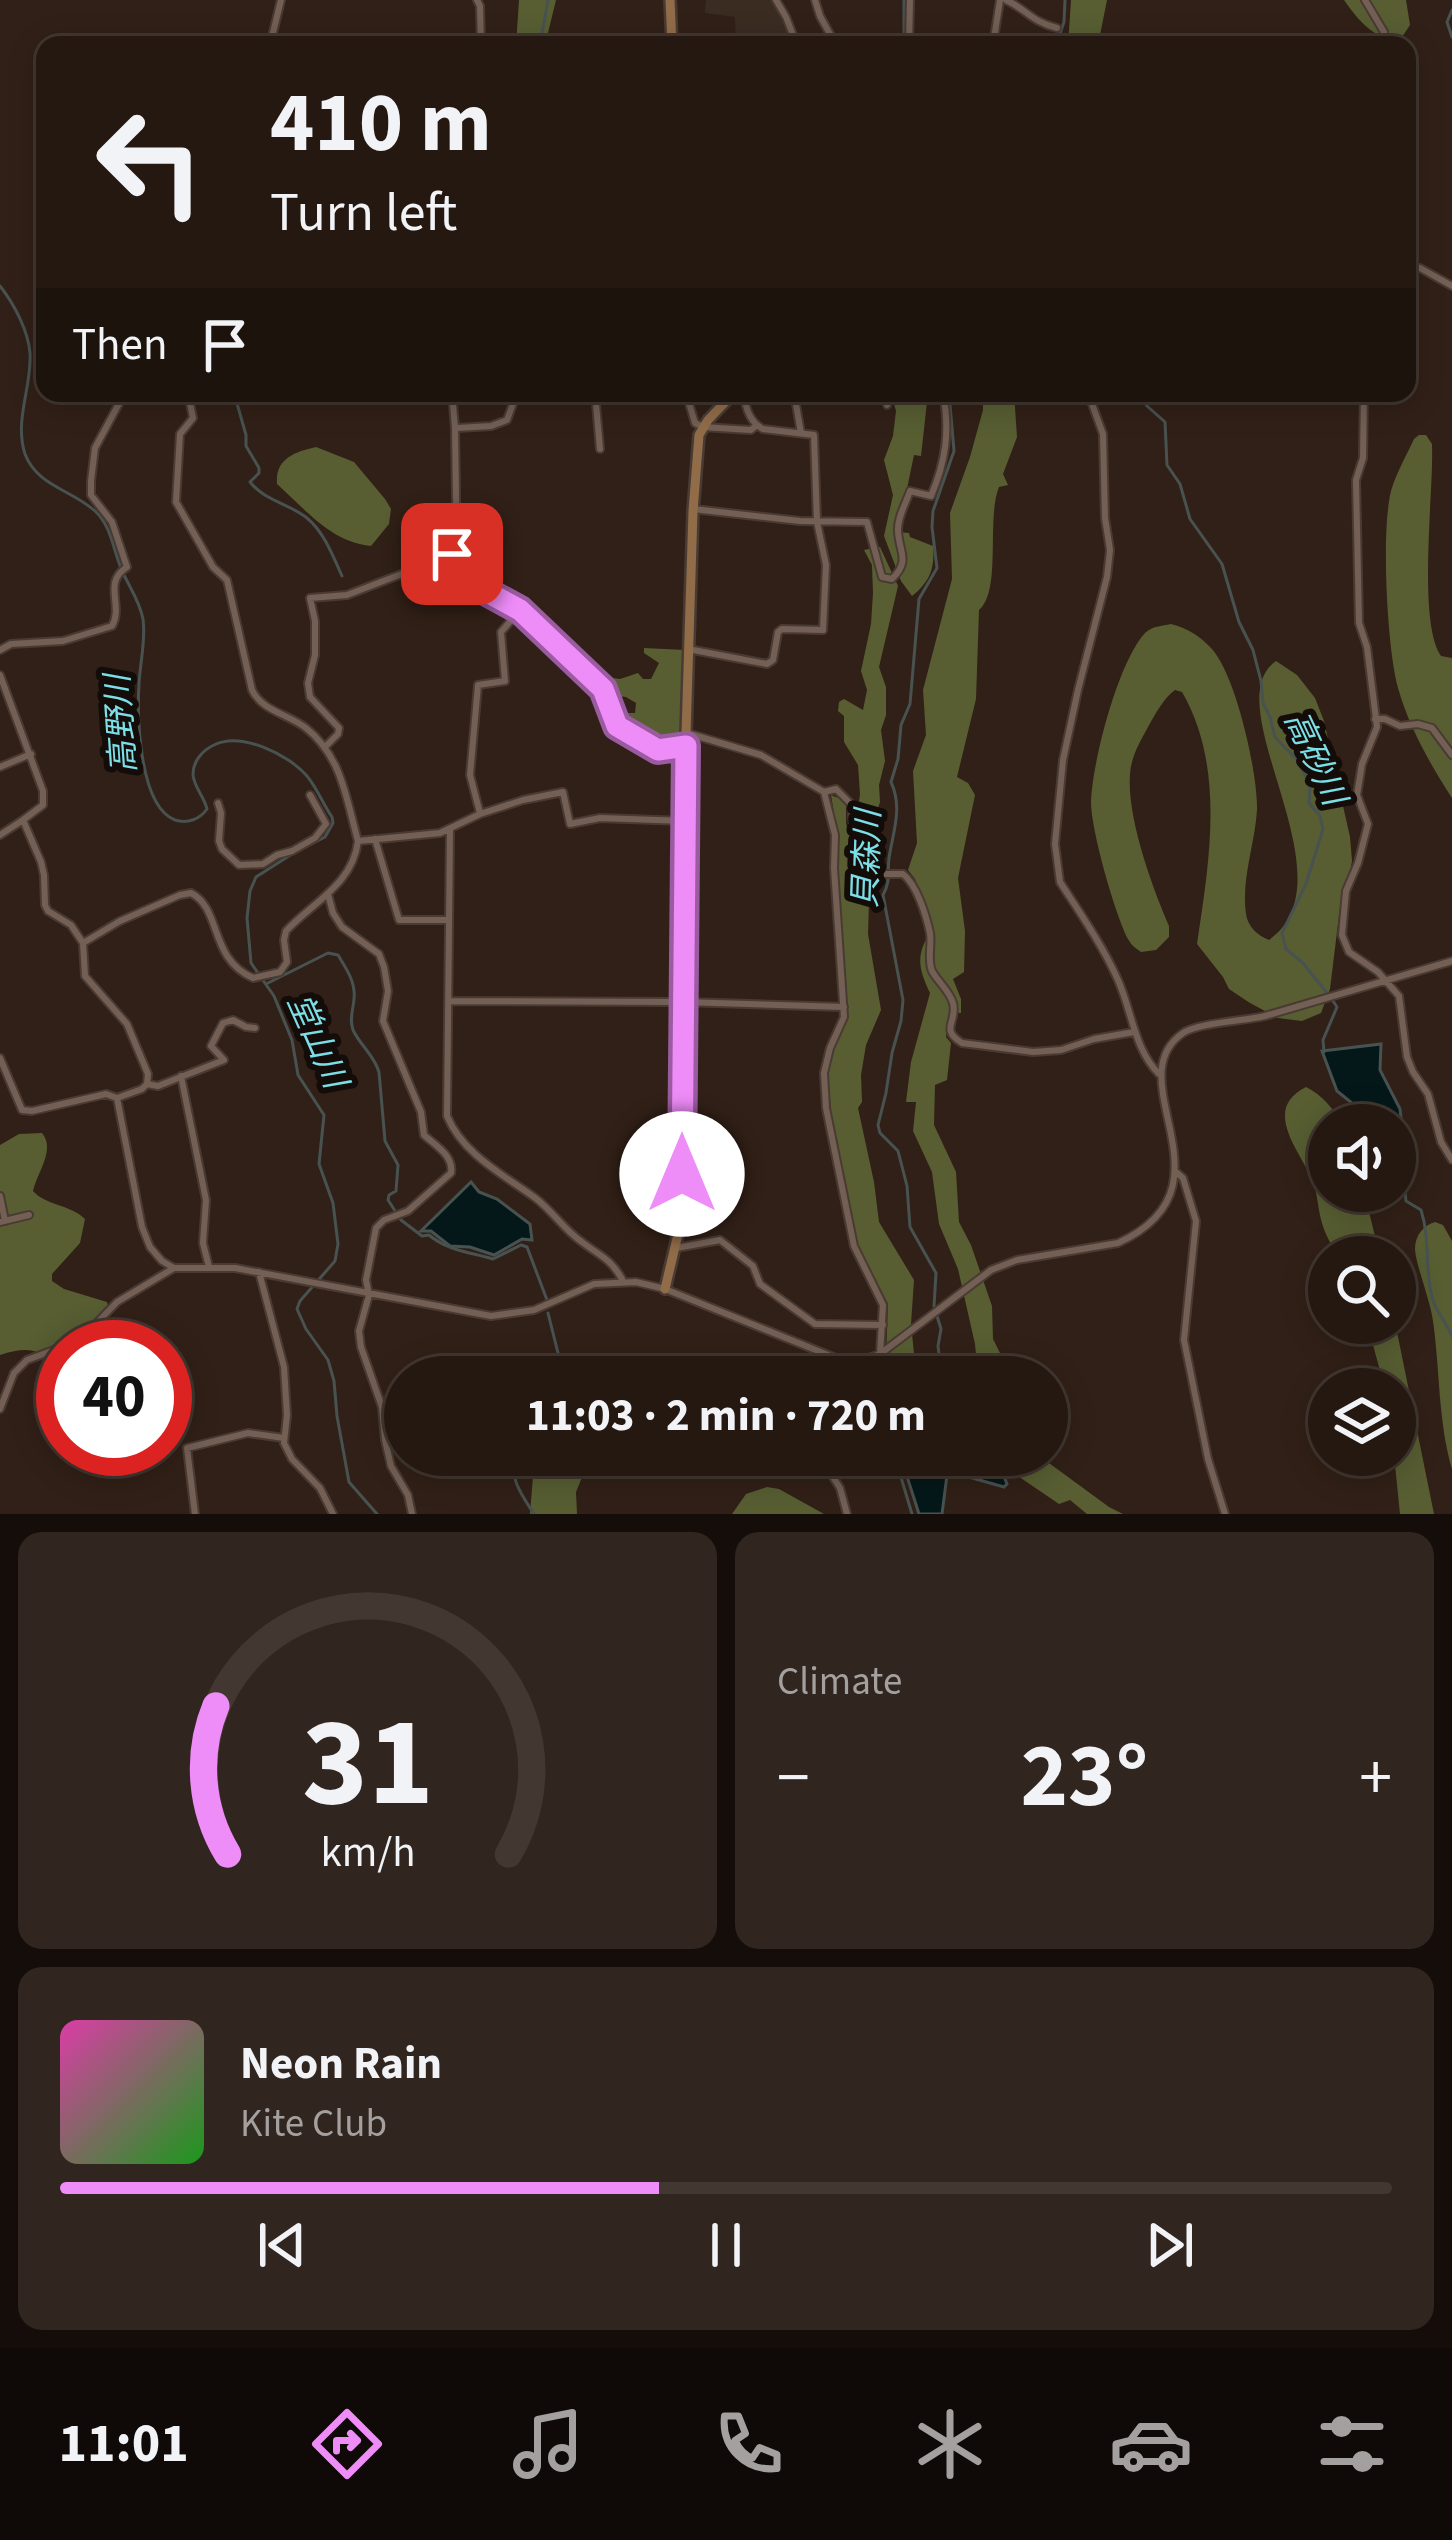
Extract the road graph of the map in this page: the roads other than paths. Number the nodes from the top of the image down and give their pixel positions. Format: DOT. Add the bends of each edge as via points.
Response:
graph roads {
  1 [pos="281,0"];
  2 [pos="477,0"];
  3 [pos="670,0"];
  4 [pos="776,0"];
  5 [pos="815,0"];
  6 [pos="910,0"];
  7 [pos="1003,0"];
  8 [pos="1365,0"];
  9 [pos="1057,28"];
  10 [pos="272,36"];
  11 [pos="481,36"];
  12 [pos="672,36"];
  13 [pos="793,36"];
  14 [pos="831,36"];
  15 [pos="909,36"];
  16 [pos="995,36"];
  17 [pos="1384,36"];
  18 [pos="1416,269"];
  19 [pos="1452,286"];
  20 [pos="120,402"];
  21 [pos="190,402"];
  22 [pos="453,402"];
  23 [pos="514,402"];
  24 [pos="596,402"];
  25 [pos="688,402"];
  26 [pos="726,402"];
  27 [pos="745,402"];
  28 [pos="796,402"];
  29 [pos="886,402"];
  30 [pos="944,402"];
  31 [pos="1091,402"];
  32 [pos="1364,402"];
  33 [pos="887,405"];
  34 [pos="757,425"];
  35 [pos="703,427"];
  36 [pos="455,428"];
  37 [pos="801,433"];
  38 [pos="601,449"];
  39 [pos="693,509"];
  40 [pos="817,522"];
  41 [pos="457,553"];
  42 [pos="520,610"];
  43 [pos="688,649"];
  44 [pos="0,650"];
  45 [pos="0,675"];
  46 [pos="1376,719"];
  47 [pos="686,733"];
  48 [pos="326,746"];
  49 [pos="686,746"];
  50 [pos="31,754"];
  51 [pos="1452,755"];
  52 [pos="0,767"];
  53 [pos="824,792"];
  54 [pos="310,795"];
  55 [pos="218,803"];
  56 [pos="480,814"];
  57 [pos="23,820"];
  58 [pos="686,821"];
  59 [pos="450,830"];
  60 [pos="0,835"];
  61 [pos="375,839"];
  62 [pos="358,841"];
  63 [pos="328,894"];
  64 [pos="448,920"];
  65 [pos="83,943"];
  66 [pos="1452,961"];
  67 [pos="1386,980"];
  68 [pos="450,1001"];
  69 [pos="683,1002"];
  70 [pos="844,1007"];
  71 [pos="255,1028"];
  72 [pos="1134,1032"];
  73 [pos="0,1058"];
  74 [pos="1160,1074"];
  75 [pos="181,1076"];
  76 [pos="147,1084"];
  77 [pos="117,1098"];
  78 [pos="1452,1160"];
  79 [pos="1176,1172"];
  80 [pos="0,1196"];
  81 [pos="29,1215"];
  82 [pos="3,1222"];
  83 [pos="673,1249"];
  84 [pos="209,1267"];
  85 [pos="174,1268"];
  86 [pos="259,1272"];
  87 [pos="623,1281"];
  88 [pos="664,1288"];
  89 [pos="368,1295"];
  90 [pos="883,1325"];
  91 [pos="880,1354"];
  92 [pos="828,1356"];
  93 [pos="875,1356"];
  94 [pos="0,1409"];
  95 [pos="284,1438"];
  96 [pos="832,1476"];
  97 [pos="195,1514"];
  98 [pos="333,1514"];
  99 [pos="412,1514"];
  100 [pos="847,1514"];
  101 [pos="1226,1514"];
  1 -- 10 [label="street"];
  2 -- 11 [label="street"];
  3 -- 12 [label="street"];
  4 -- 13 [label="street"];
  5 -- 14 [label="street"];
  6 -- 15 [label="street"];
  7 -- 9 [label="street"];
  7 -- 16 [label="street"];
  8 -- 17 [label="street"];
  18 -- 19 [label="street"];
  20 -- 44 [label="street" via="95,448 91,481 127,567 112,585 116,622 63,641"];
  21 -- 48 [label="street" via="176,502 227,580 258,702"];
  22 -- 36 [label="street"];
  23 -- 36 [label="street" via="507,420"];
  24 -- 38 [label="street"];
  25 -- 35 [label="street"];
  26 -- 35 [label="street"];
  27 -- 34 [label="street"];
  28 -- 37 [label="street"];
  29 -- 33 [label="street"];
  30 -- 40 [label="street" via="942,470 931,496 910,491 896,576 882,577 867,522"];
  31 -- 72 [label="street" via="1103,434 1110,550 1063,760 1055,844 1060,882 1118,980"];
  32 -- 46 [label="street" via="1358,623"];
  34 -- 35 [label="street"];
  34 -- 37 [label="street"];
  35 -- 39 [label="street"];
  36 -- 41 [label="street"];
  37 -- 40 [label="street" via="814,435"];
  39 -- 40 [label="street"];
  39 -- 43 [label="street"];
  40 -- 43 [label="street" via="826,565 823,630 782,629 767,664"];
  41 -- 42 [label="street" via="462,574"];
  41 -- 48 [label="street" via="436,572 412,570 347,595 310,598 310,697 339,728"];
  42 -- 49 [label="street" via="603,689 617,726 658,750"];
  42 -- 56 [label="street" via="501,632 506,681 478,686 470,775"];
  43 -- 47 [label="street"];
  45 -- 50 [label="street"];
  46 -- 51 [label="street" via="1432,728"];
  46 -- 67 [label="street" via="1358,795 1368,824 1342,934 1348,952"];
  47 -- 49 [label="street"];
  47 -- 53 [label="street" via="761,755"];
  48 -- 62 [label="street"];
  49 -- 58 [label="street"];
  50 -- 52 [label="street"];
  50 -- 57 [label="street" via="43,806"];
  53 -- 70 [label="street" via="835,835"];
  53 -- 72 [label="street" via="836,789 854,806 852,825 874,874 911,881 929,930 930,966 952,1000 955,1040 1033,1052"];
  54 -- 55 [label="street" via="323,830 245,867 221,848"];
  56 -- 58 [label="street" via="563,792 570,824"];
  56 -- 59 [label="street"];
  57 -- 60 [label="street"];
  57 -- 65 [label="street" via="44,875 45,905"];
  58 -- 69 [label="street"];
  59 -- 61 [label="street"];
  59 -- 64 [label="street"];
  61 -- 62 [label="street"];
  61 -- 64 [label="street" via="399,920"];
  62 -- 63 [label="street" via="349,870"];
  63 -- 65 [label="street" via="286,931 286,967 260,978 228,960 204,903 191,893"];
  63 -- 89 [label="street" via="342,927 379,954 388,991 383,1021 424,1136 452,1165 408,1211 376,1228"];
  64 -- 68 [label="street"];
  65 -- 76 [label="street" via="85,976 127,1024"];
  66 -- 67 [label="street"];
  67 -- 74 [label="street" via="1190,1029 1169,1048"];
  67 -- 78 [label="street" via="1400,996 1407,1057"];
  68 -- 69 [label="street"];
  68 -- 87 [label="street" via="453,1130 612,1262"];
  69 -- 70 [label="street"];
  69 -- 83 [label="street" via="682,1217"];
  70 -- 90 [label="street" via="824,1073 826,1108 854,1246 883,1305"];
  71 -- 75 [label="street" via="224,1023 211,1046 224,1060"];
  72 -- 74 [label="street"];
  73 -- 77 [label="street" via="22,1110"];
  74 -- 79 [label="street"];
  75 -- 76 [label="street"];
  75 -- 84 [label="street" via="206,1199"];
  76 -- 77 [label="street"];
  77 -- 85 [label="street" via="142,1227 161,1262"];
  79 -- 91 [label="street" via="1160,1211 1131,1237 991,1270"];
  79 -- 101 [label="street" via="1196,1221 1184,1340"];
  80 -- 82 [label="street"];
  81 -- 82 [label="street"];
  83 -- 88 [label="street"];
  83 -- 90 [label="street" via="720,1240 753,1266 760,1284 815,1324"];
  84 -- 85 [label="street"];
  84 -- 86 [label="street"];
  85 -- 94 [label="street" via="117,1302 93,1327 27,1360"];
  86 -- 89 [label="street"];
  86 -- 95 [label="street" via="284,1367"];
  87 -- 88 [label="street"];
  87 -- 89 [label="street" via="504,1316"];
  88 -- 92 [label="street"];
  89 -- 99 [label="street" via="359,1338 391,1466"];
  90 -- 91 [label="street"];
  91 -- 93 [label="street"];
  95 -- 97 [label="street" via="248,1433 187,1448"];
  95 -- 98 [label="street"];
  96 -- 100 [label="street"];
}
